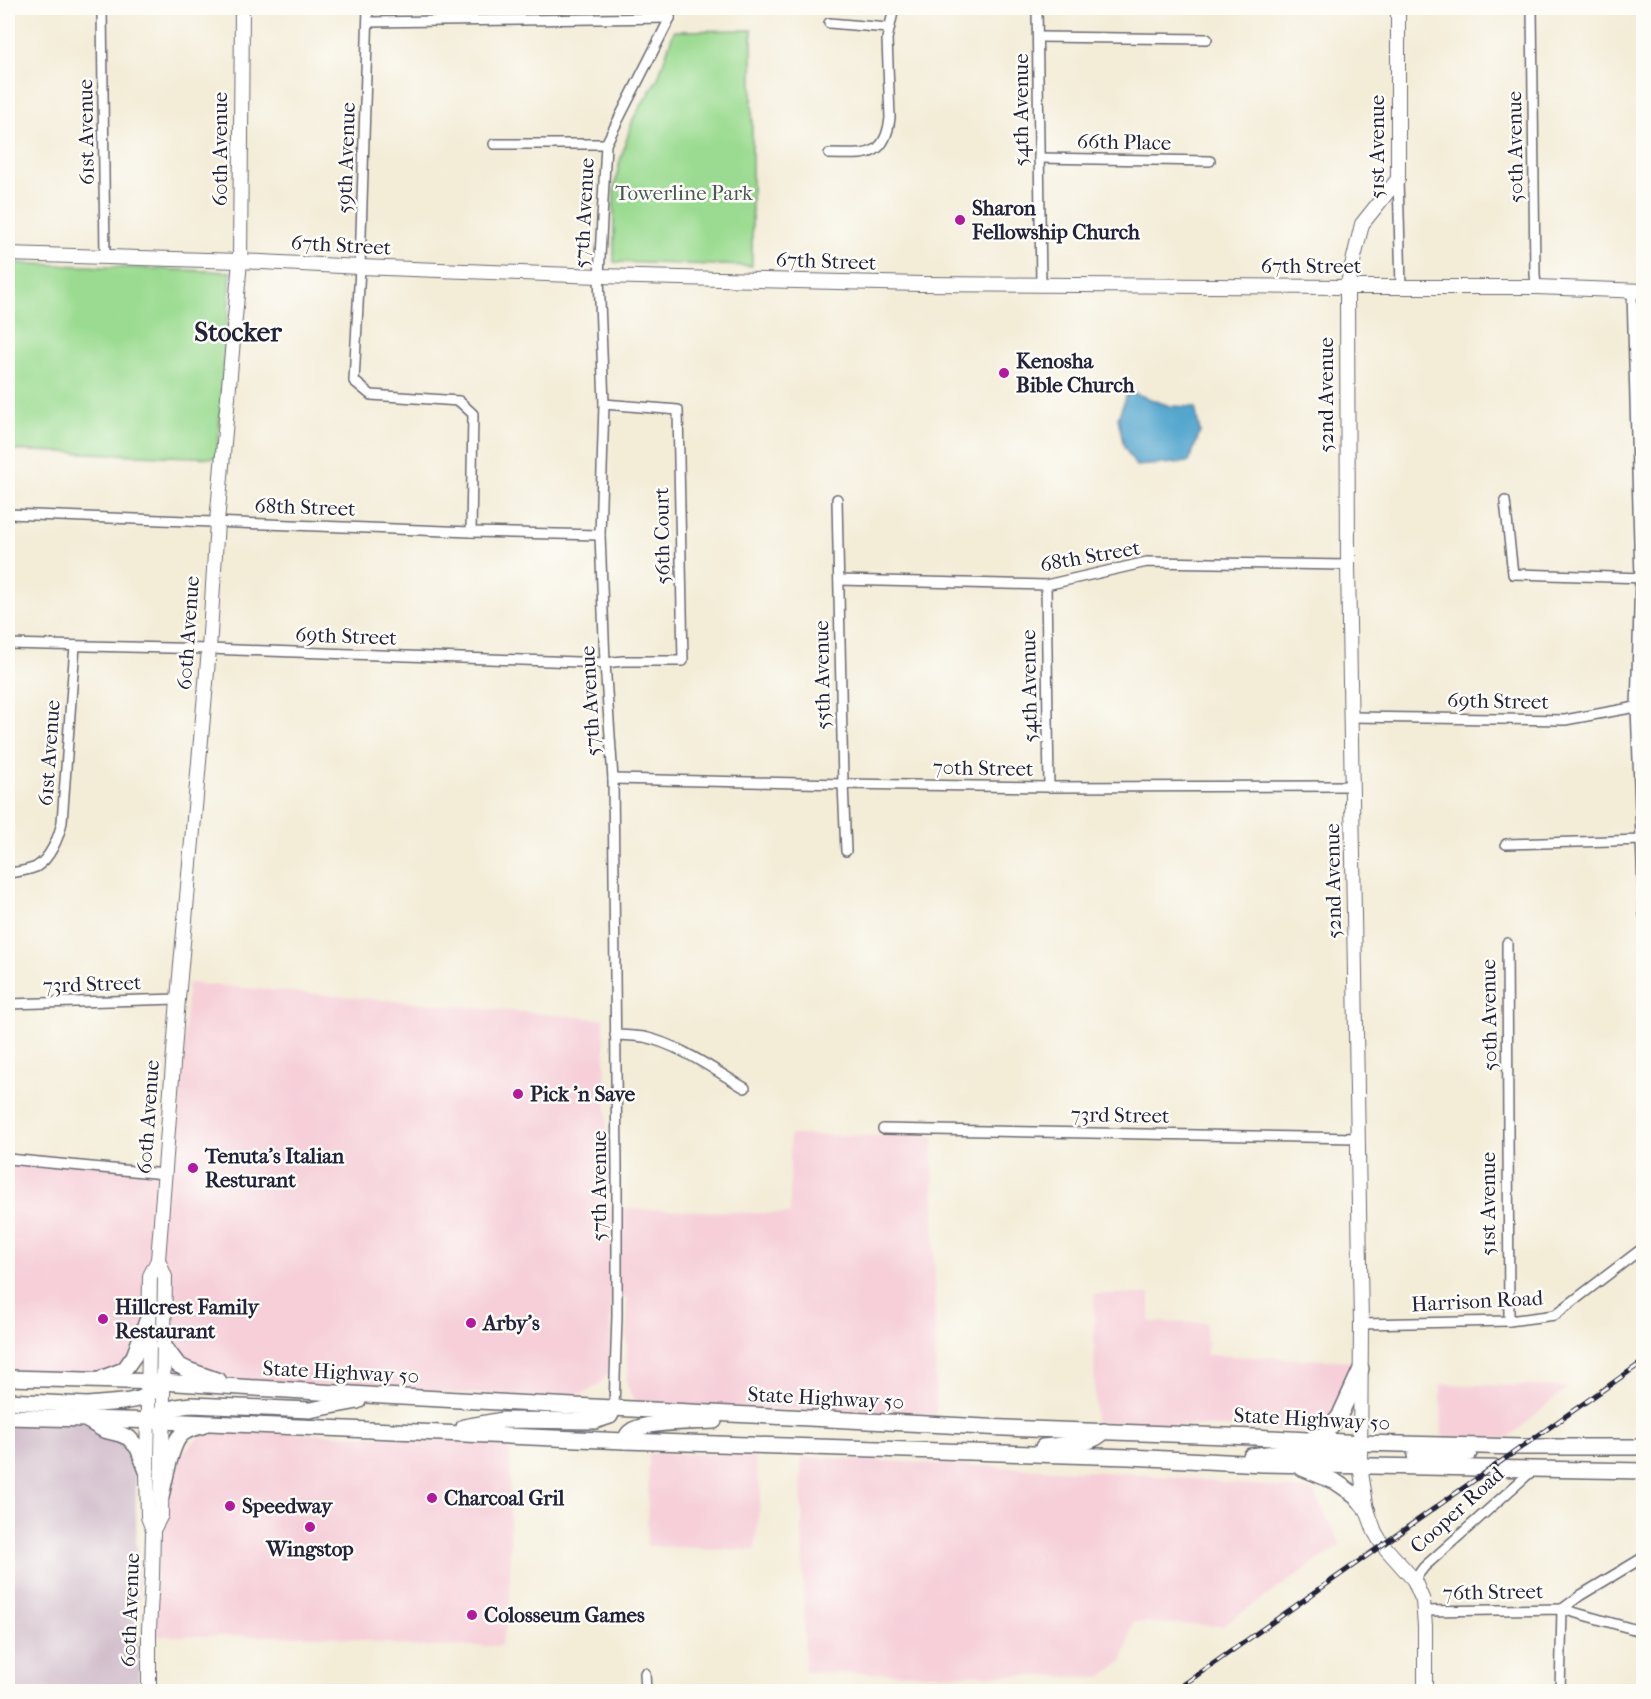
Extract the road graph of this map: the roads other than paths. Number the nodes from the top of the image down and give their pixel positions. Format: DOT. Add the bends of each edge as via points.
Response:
graph roads {
  1 [pos="102,8"];
  2 [pos="242,8"];
  3 [pos="368,8"];
  4 [pos="894,8"];
  5 [pos="1037,8"];
  6 [pos="1398,8"];
  7 [pos="1532,8"];
  8 [pos="670,13"];
  9 [pos="368,22"];
  10 [pos="829,23"];
  11 [pos="888,28"];
  12 [pos="1039,37"];
  13 [pos="1207,39"];
  14 [pos="494,144"];
  15 [pos="606,144"];
  16 [pos="829,154"];
  17 [pos="1038,158"];
  18 [pos="1210,161"];
  19 [pos="1398,179"];
  20 [pos="8,254"];
  21 [pos="105,257"];
  22 [pos="240,261"];
  23 [pos="360,267"];
  24 [pos="599,276"];
  25 [pos="1041,285"];
  26 [pos="1347,287"];
  27 [pos="1401,287"];
  28 [pos="1536,287"];
  29 [pos="1638,292"];
  30 [pos="604,404"];
  31 [pos="1640,431"];
  32 [pos="837,499"];
  33 [pos="1505,501"];
  34 [pos="8,514"];
  35 [pos="217,522"];
  36 [pos="471,532"];
  37 [pos="600,535"];
  38 [pos="1348,565"];
  39 [pos="1642,578"];
  40 [pos="839,580"];
  41 [pos="1046,585"];
  42 [pos="8,644"];
  43 [pos="75,646"];
  44 [pos="209,649"];
  45 [pos="683,661"];
  46 [pos="605,663"];
  47 [pos="1640,707"];
  48 [pos="1351,717"];
  49 [pos="612,779"];
  50 [pos="843,784"];
  51 [pos="1353,786"];
  52 [pos="1049,787"];
  53 [pos="1642,840"];
  54 [pos="1506,843"];
  55 [pos="846,851"];
  56 [pos="8,873"];
  57 [pos="1644,915"];
  58 [pos="1507,943"];
  59 [pos="178,999"];
  60 [pos="8,1004"];
  61 [pos="615,1035"];
  62 [pos="745,1088"];
  63 [pos="1508,1088"];
  64 [pos="883,1129"];
  65 [pos="1357,1137"];
  66 [pos="8,1159"];
  67 [pos="164,1174"];
  68 [pos="1644,1247"];
  69 [pos="158,1260"];
  70 [pos="148,1318"];
  71 [pos="1509,1321"];
  72 [pos="1361,1324"];
  73 [pos="163,1345"];
  74 [pos="1361,1369"];
  75 [pos="8,1378"];
  76 [pos="96,1381"];
  77 [pos="152,1387"];
  78 [pos="242,1388"];
  79 [pos="383,1396"];
  80 [pos="8,1401"];
  81 [pos="614,1408"];
  82 [pos="8,1417"];
  83 [pos="792,1417"];
  84 [pos="157,1418"];
  85 [pos="85,1419"];
  86 [pos="209,1424"];
  87 [pos="1104,1431"];
  88 [pos="428,1432"];
  89 [pos="1306,1440"];
  90 [pos="624,1441"];
  91 [pos="1362,1443"];
  92 [pos="1495,1447"];
  93 [pos="1644,1447"];
  94 [pos="1010,1453"];
  95 [pos="1218,1461"];
  96 [pos="1294,1464"];
  97 [pos="1360,1466"];
  98 [pos="1534,1469"];
  99 [pos="147,1470"];
  100 [pos="1644,1471"];
  101 [pos="161,1497"];
  102 [pos="1367,1510"];
  103 [pos="153,1530"];
  104 [pos="1644,1557"];
  105 [pos="1414,1580"];
  106 [pos="1563,1609"];
  107 [pos="1424,1611"];
  108 [pos="1644,1632"];
  109 [pos="645,1672"];
  110 [pos="149,1692"];
  111 [pos="646,1692"];
  112 [pos="1425,1692"];
  113 [pos="1560,1692"];
  1 -- 21 [label="street, 61st Avenue"];
  2 -- 22 [label="street, 60th Avenue"];
  3 -- 9 [label="street, 59th Avenue"];
  4 -- 11 [label="street"];
  5 -- 12 [label="street, 54th Avenue"];
  6 -- 19 [label="street, 51st Avenue"];
  7 -- 28 [label="street, 50th Avenue"];
  8 -- 9 [label="street"];
  8 -- 15 [label="street, 57th Avenue"];
  9 -- 23 [label="street, 59th Avenue"];
  10 -- 11 [label="street"];
  11 -- 16 [label="street" via="890,118 884,142 870,152"];
  12 -- 13 [label="street"];
  12 -- 17 [label="street, 54th Avenue"];
  14 -- 15 [label="street"];
  15 -- 24 [label="street, 57th Avenue"];
  17 -- 18 [label="street, 66th Place"];
  17 -- 25 [label="street, 54th Avenue"];
  19 -- 26 [label="street, 52nd Avenue" via="1362,224"];
  19 -- 27 [label="street, 51st Avenue"];
  20 -- 21 [label="street, 67th Street"];
  21 -- 22 [label="street, 67th Street"];
  22 -- 23 [label="street, 67th Street"];
  22 -- 35 [label="street, 60th Avenue"];
  23 -- 24 [label="street, 67th Street"];
  23 -- 36 [label="street, 59th Avenue" via="354,381 371,395 459,401 473,414"];
  24 -- 25 [label="street, 67th Street"];
  24 -- 30 [label="street, 57th Avenue"];
  25 -- 26 [label="street, 67th Street"];
  26 -- 27 [label="street, 67th Street"];
  26 -- 38 [label="street, 52nd Avenue"];
  27 -- 28 [label="street, 67th Street"];
  28 -- 29 [label="street, 67th Street"];
  29 -- 31 [label="street"];
  30 -- 37 [label="street, 57th Avenue"];
  30 -- 45 [label="street, 56th Court" via="678,410"];
  31 -- 39 [label="street"];
  32 -- 40 [label="street, 55th Avenue"];
  33 -- 39 [label="street" via="1513,574"];
  34 -- 35 [label="street, 68th Street"];
  35 -- 36 [label="street, 68th Street"];
  35 -- 44 [label="street, 60th Avenue"];
  36 -- 37 [label="street, 68th Street"];
  37 -- 46 [label="street, 57th Avenue"];
  38 -- 41 [label="street, 68th Street" via="1147,562"];
  38 -- 48 [label="street, 52nd Avenue"];
  39 -- 47 [label="street"];
  40 -- 41 [label="street, 68th Street"];
  40 -- 50 [label="street, 55th Avenue"];
  41 -- 52 [label="street, 54th Avenue"];
  42 -- 43 [label="street, 69th Street"];
  43 -- 44 [label="street, 69th Street"];
  43 -- 56 [label="street, 61st Avenue" via="59,835 45,859 36,866"];
  44 -- 46 [label="street, 69th Street"];
  44 -- 59 [label="street, 60th Avenue"];
  45 -- 46 [label="street, 69th Street"];
  46 -- 49 [label="street, 57th Avenue"];
  47 -- 48 [label="street, 69th Street" via="1564,720"];
  47 -- 53 [label="street"];
  48 -- 51 [label="street, 52nd Avenue"];
  49 -- 50 [label="street, 70th Street"];
  49 -- 61 [label="street, 57th Avenue"];
  50 -- 52 [label="street, 70th Street"];
  50 -- 55 [label="street, 55th Avenue"];
  51 -- 52 [label="street, 70th Street"];
  51 -- 65 [label="street, 52nd Avenue"];
  53 -- 54 [label="street"];
  53 -- 57 [label="street"];
  58 -- 63 [label="street, 50th Avenue"];
  59 -- 60 [label="street, 73rd Street"];
  59 -- 67 [label="street, 60th Avenue"];
  61 -- 62 [label="street" via="667,1045"];
  61 -- 81 [label="street, 57th Avenue"];
  63 -- 71 [label="street, 51st Avenue"];
  64 -- 65 [label="street, 73rd Street"];
  65 -- 72 [label="street, 52nd Avenue"];
  66 -- 67 [label="street"];
  67 -- 69 [label="street, 60th Avenue"];
  68 -- 71 [label="street, Harrison Road" via="1555,1314"];
  69 -- 70 [label="street, 60th Avenue" via="150,1276"];
  69 -- 73 [label="street, 60th Avenue" via="165,1277"];
  70 -- 76 [label="main road" via="135,1356 124,1370"];
  70 -- 77 [label="street, 60th Avenue"];
  71 -- 72 [label="street, Harrison Road"];
  72 -- 74 [label="street, 52nd Avenue"];
  73 -- 77 [label="street, 60th Avenue"];
  73 -- 78 [label="main road" via="178,1365"];
  74 -- 89 [label="main road" via="1339,1417 1323,1435"];
  74 -- 91 [label="street, 52nd Avenue"];
  75 -- 76 [label="main road, State Highway 50"];
  76 -- 77 [label="main road, State Highway 50"];
  77 -- 78 [label="main road, State Highway 50"];
  77 -- 80 [label="main road" via="139,1399 123,1402 87,1405"];
  77 -- 84 [label="street, 60th Avenue"];
  77 -- 84 [label="street, 60th Avenue"];
  78 -- 79 [label="main road, State Highway 50"];
  79 -- 81 [label="main road, State Highway 50"];
  79 -- 84 [label="main road" via="310,1410 191,1405 173,1407"];
  81 -- 83 [label="main road, State Highway 50"];
  81 -- 88 [label="main road" via="610,1416 595,1421 503,1420"];
  82 -- 85 [label="main road, State Highway 50"];
  83 -- 87 [label="main road, State Highway 50"];
  83 -- 90 [label="main road" via="656,1425 635,1429"];
  84 -- 85 [label="main road, State Highway 50"];
  84 -- 86 [label="main road, State Highway 50"];
  84 -- 99 [label="street, 60th Avenue"];
  84 -- 101 [label="street, 60th Avenue"];
  85 -- 99 [label="main road" via="129,1438"];
  86 -- 88 [label="main road, State Highway 50"];
  86 -- 101 [label="main road" via="179,1436"];
  87 -- 89 [label="main road, State Highway 50"];
  87 -- 94 [label="main road" via="1090,1441"];
  88 -- 90 [label="main road, State Highway 50"];
  89 -- 91 [label="main road, State Highway 50"];
  90 -- 94 [label="main road, State Highway 50"];
  91 -- 92 [label="main road, State Highway 50"];
  91 -- 95 [label="main road" via="1351,1455 1283,1452"];
  91 -- 97 [label="street, 52nd Avenue"];
  92 -- 93 [label="main road, State Highway 50"];
  92 -- 97 [label="main road" via="1454,1455 1377,1457"];
  94 -- 95 [label="main road, State Highway 50"];
  95 -- 96 [label="main road, State Highway 50"];
  96 -- 97 [label="main road, State Highway 50"];
  96 -- 102 [label="main road" via="1336,1482 1355,1495"];
  97 -- 98 [label="main road, State Highway 50"];
  97 -- 102 [label="street, 52nd Avenue"];
  98 -- 100 [label="main road, State Highway 50"];
  98 -- 105 [label="street, Cooper Road"];
  99 -- 103 [label="street, 60th Avenue" via="148,1517"];
  101 -- 103 [label="street, 60th Avenue" via="161,1515"];
  102 -- 105 [label="street, 52nd Avenue" via="1382,1544"];
  103 -- 110 [label="street, 60th Avenue"];
  104 -- 106 [label="street, 76th Street"];
  105 -- 107 [label="street, Cooper Road"];
  106 -- 107 [label="street, 76th Street"];
  106 -- 108 [label="street, 76th Street"];
  106 -- 113 [label="street"];
  107 -- 112 [label="street, Cooper Road"];
  109 -- 111 [label="street"];
}
